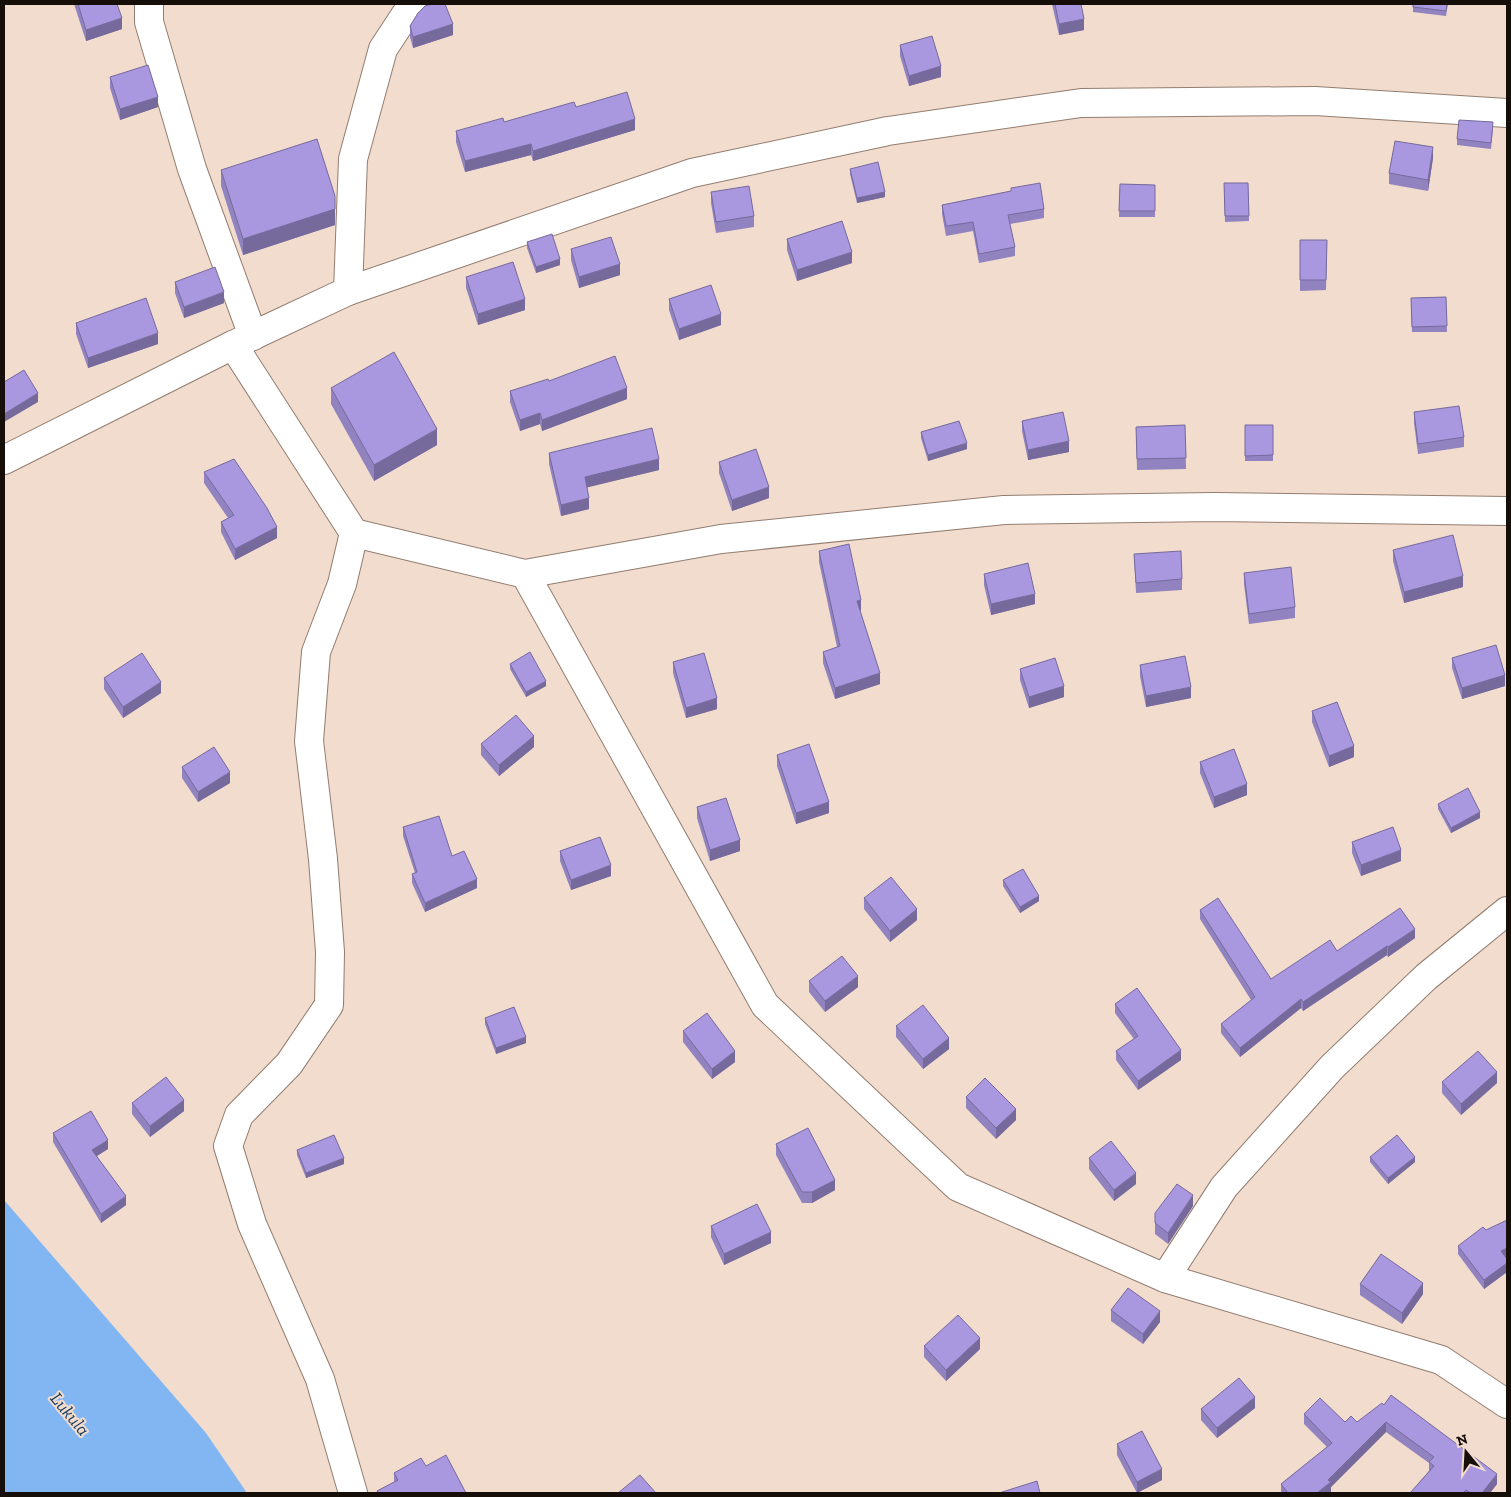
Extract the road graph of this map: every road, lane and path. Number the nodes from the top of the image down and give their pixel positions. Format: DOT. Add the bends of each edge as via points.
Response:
graph roads {
  1 [pos="149,4"];
  2 [pos="416,4"];
  3 [pos="1507,112"];
  4 [pos="348,291"];
  5 [pos="243,340"];
  6 [pos="4,460"];
  7 [pos="1507,511"];
  8 [pos="354,533"];
  9 [pos="525,574"];
  10 [pos="1507,911"];
  11 [pos="1165,1278"];
  12 [pos="1507,1404"];
  13 [pos="352,1493"];
  1 -- 5 [label="main road" via="149,22"];
  2 -- 4 [label="main road" via="383,49 353,159"];
  3 -- 4 [label="main road" via="1315,101 1081,104 888,130 692,173"];
  4 -- 5 [label="main road"];
  5 -- 6 [label="main road"];
  5 -- 8 [label="main road"];
  7 -- 9 [label="main road" via="1004,510 721,539"];
  8 -- 9 [label="main road"];
  8 -- 13 [label="main road" via="342,584 316,652 309,741 324,859 330,952 329,1005 289,1064 239,1115 228,1146 252,1224 320,1379"];
  9 -- 11 [label="main road" via="765,1005 958,1187"];
  10 -- 11 [label="main road" via="1426,977 1332,1067 1224,1186"];
  11 -- 12 [label="main road" via="1441,1360"];
}
